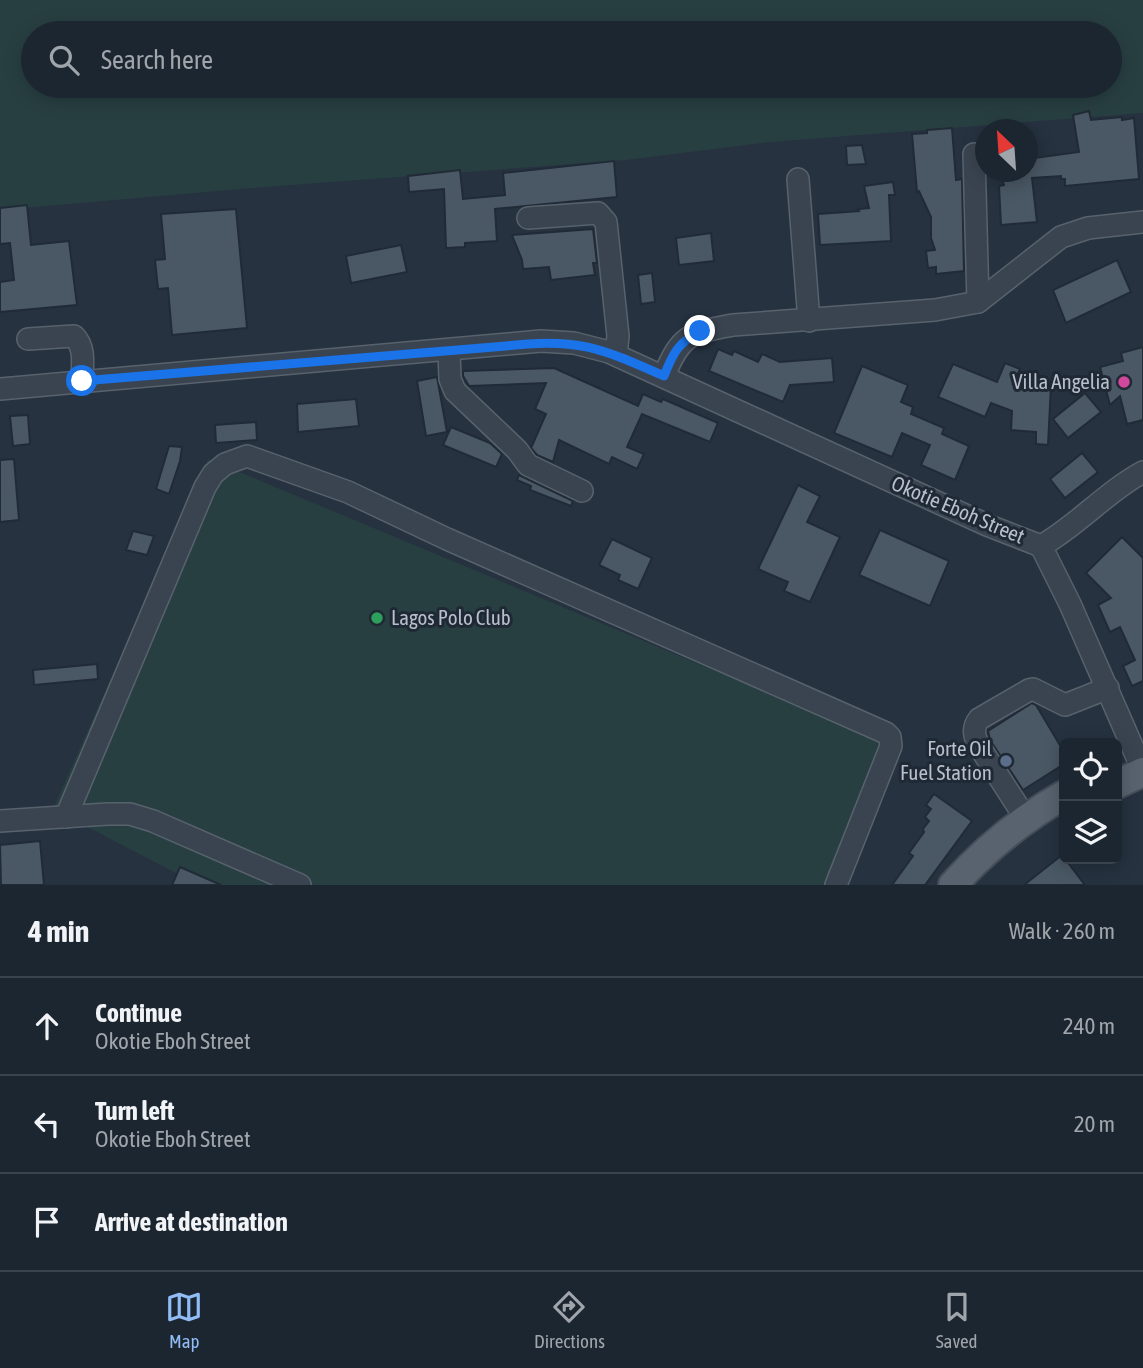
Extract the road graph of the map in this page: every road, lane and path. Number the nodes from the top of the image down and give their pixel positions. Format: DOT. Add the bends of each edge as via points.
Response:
graph roads {
  1 [pos="974,154"];
  2 [pos="798,179"];
  3 [pos="528,218"];
  4 [pos="1143,222"];
  5 [pos="978,302"];
  6 [pos="809,321"];
  7 [pos="28,339"];
  8 [pos="449,351"];
  9 [pos="616,355"];
  10 [pos="664,376"];
  11 [pos="82,381"];
  12 [pos="0,389"];
  13 [pos="1143,472"];
  14 [pos="582,491"];
  15 [pos="1041,546"];
  16 [pos="1108,688"];
  17 [pos="1137,765"];
  18 [pos="1122,779"];
  19 [pos="1059,798"];
  20 [pos="1059,816"];
  21 [pos="66,817"];
  22 [pos="1026,819"];
  23 [pos="0,821"];
  24 [pos="300,885"];
  25 [pos="836,885"];
  26 [pos="953,885"];
  27 [pos="971,885"];
  1 -- 5 [label="street"];
  2 -- 6 [label="street"];
  3 -- 9 [label="street" via="598,213 603,217 618,336"];
  4 -- 5 [label="street" via="1088,228 1061,237"];
  5 -- 6 [label="street"];
  6 -- 10 [label="street" via="700,331 683,340"];
  7 -- 11 [label="street" via="74,336 82,352"];
  8 -- 9 [label="street, Okotie Eboh Street" via="541,341 574,343"];
  8 -- 11 [label="street, Okotie Eboh Street"];
  8 -- 14 [label="street" via="455,391 528,466"];
  9 -- 10 [label="street, Okotie Eboh Street"];
  10 -- 15 [label="street, Okotie Eboh Street"];
  11 -- 12 [label="street, Okotie Eboh Street"];
  13 -- 15 [label="street"];
  15 -- 16 [label="street, Okotie Eboh Street"];
  16 -- 17 [label="street, Okotie Eboh Street"];
  16 -- 22 [label="street" via="1065,705 1029,690 975,724 979,746"];
  17 -- 18 [label="main road"];
  19 -- 22 [label="main road"];
  20 -- 27 [label="main road" via="1020,842"];
  21 -- 23 [label="street"];
  21 -- 24 [label="street" via="131,814"];
  21 -- 25 [label="street" via="205,487 225,464 247,456 348,492 886,733 891,746"];
  22 -- 26 [label="main road" via="992,845"];
}
